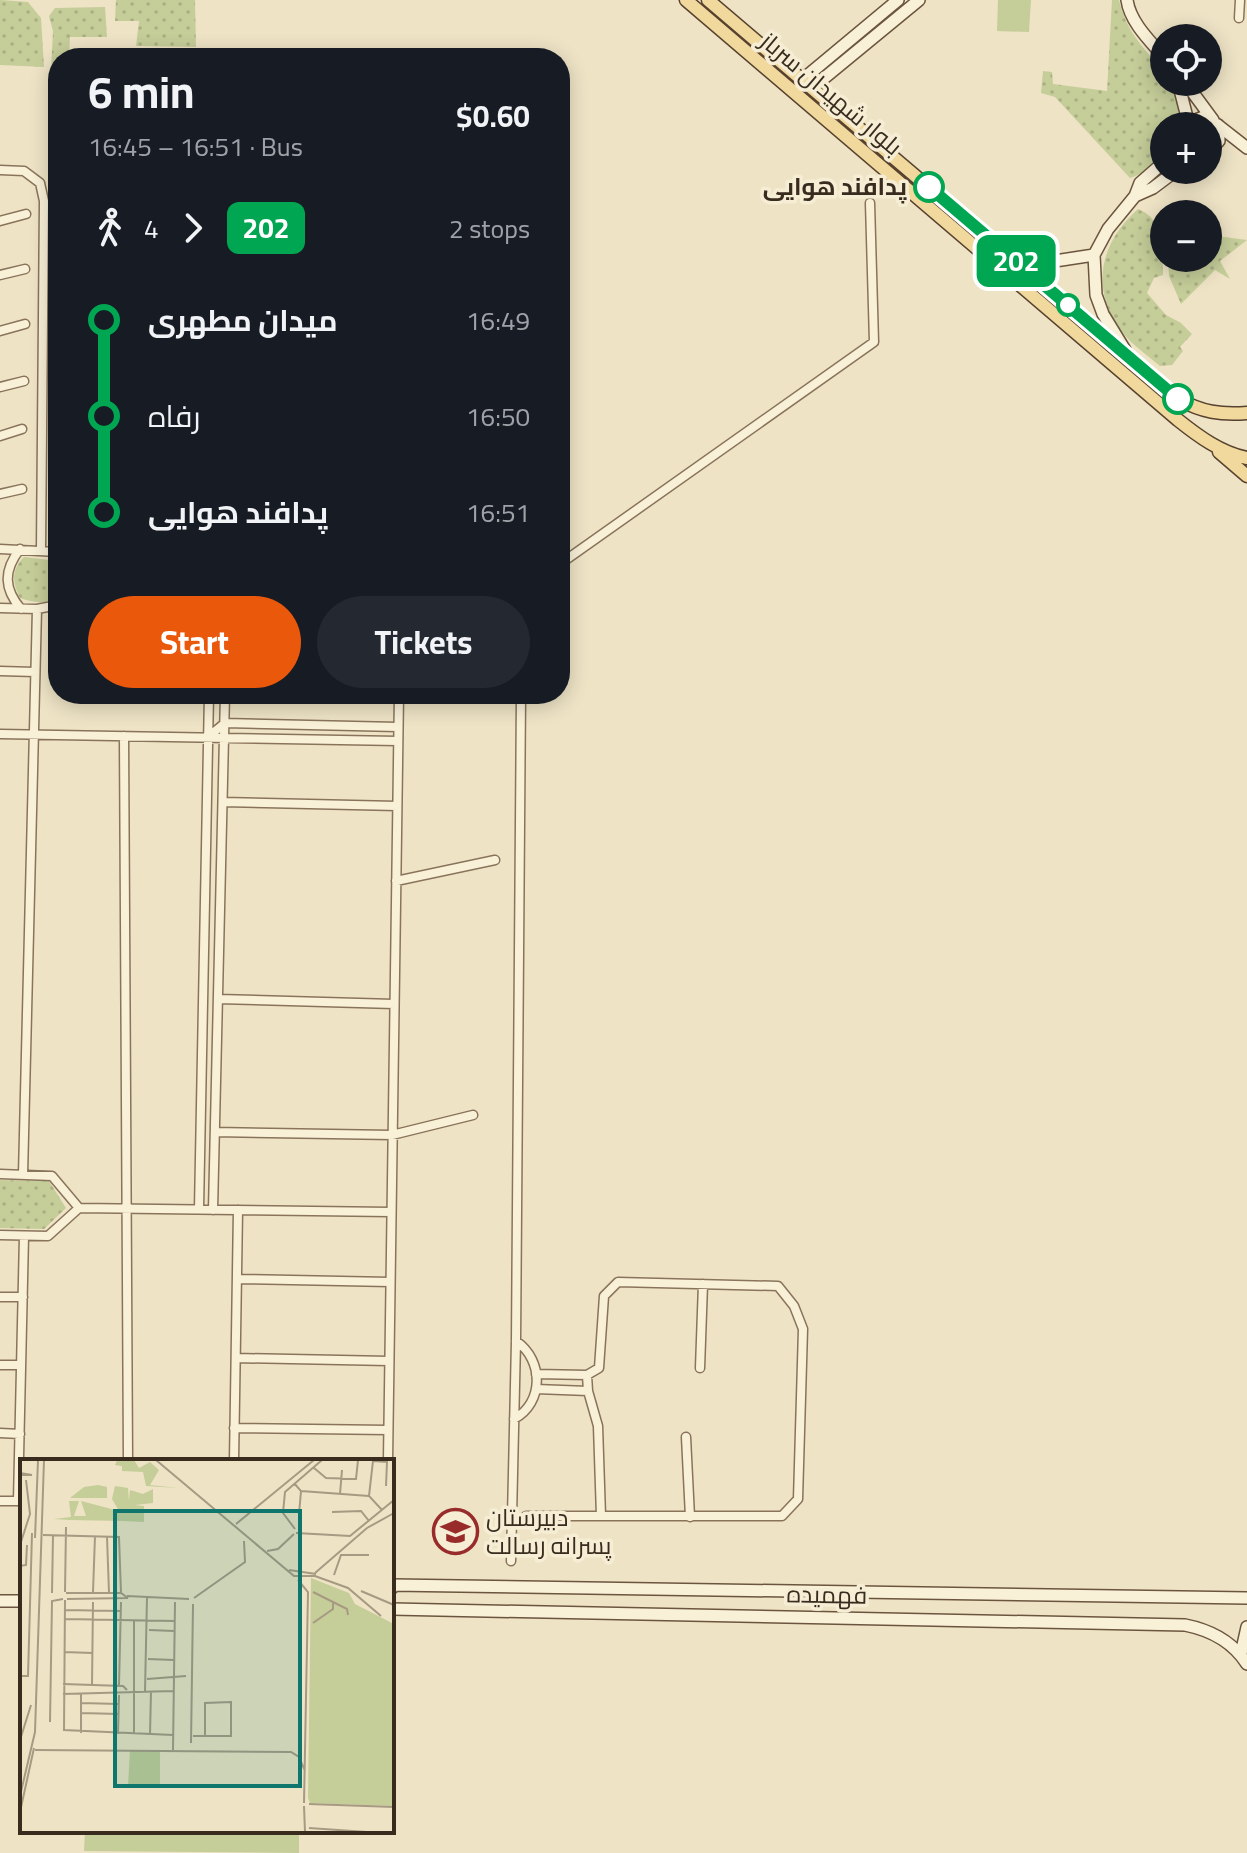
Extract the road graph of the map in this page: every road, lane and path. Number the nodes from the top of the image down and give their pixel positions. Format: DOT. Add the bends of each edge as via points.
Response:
graph roads {
  1 [pos="686,0"];
  2 [pos="708,0"];
  3 [pos="898,0"];
  4 [pos="919,0"];
  5 [pos="1127,0"];
  6 [pos="1240,0"];
  7 [pos="1239,18"];
  8 [pos="1150,40"];
  9 [pos="807,84"];
  10 [pos="1196,96"];
  11 [pos="1208,112"];
  12 [pos="1222,128"];
  13 [pos="1222,148"];
  14 [pos="1247,148"];
  15 [pos="0,170"];
  16 [pos="1150,174"];
  17 [pos="1158,184"];
  18 [pos="1135,196"];
  19 [pos="870,203"];
  20 [pos="26,214"];
  21 [pos="0,221"];
  22 [pos="1094,255"];
  23 [pos="1022,266"];
  24 [pos="25,269"];
  25 [pos="0,275"];
  26 [pos="25,324"];
  27 [pos="0,331"];
  28 [pos="1130,357"];
  29 [pos="24,381"];
  30 [pos="0,387"];
  31 [pos="1247,413"];
  32 [pos="22,429"];
  33 [pos="0,436"];
  34 [pos="1201,438"];
  35 [pos="1247,458"];
  36 [pos="1247,476"];
  37 [pos="22,489"];
  38 [pos="0,494"];
  39 [pos="0,549"];
  40 [pos="20,549"];
  41 [pos="41,550"];
  42 [pos="48,551"];
  43 [pos="570,557"];
  44 [pos="48,607"];
  45 [pos="0,608"];
  46 [pos="21,609"];
  47 [pos="37,609"];
  48 [pos="0,671"];
  49 [pos="35,672"];
  50 [pos="209,704"];
  51 [pos="225,704"];
  52 [pos="399,704"];
  53 [pos="521,704"];
  54 [pos="225,723"];
  55 [pos="398,727"];
  56 [pos="0,734"];
  57 [pos="34,735"];
  58 [pos="124,736"];
  59 [pos="208,738"];
  60 [pos="224,738"];
  61 [pos="398,741"];
  62 [pos="223,802"];
  63 [pos="397,806"];
  64 [pos="495,860"];
  65 [pos="396,881"];
  66 [pos="218,999"];
  67 [pos="394,1004"];
  68 [pos="473,1115"];
  69 [pos="215,1132"];
  70 [pos="392,1135"];
  71 [pos="0,1174"];
  72 [pos="23,1175"];
  73 [pos="79,1208"];
  74 [pos="127,1208"];
  75 [pos="199,1209"];
  76 [pos="213,1210"];
  77 [pos="238,1210"];
  78 [pos="391,1212"];
  79 [pos="0,1235"];
  80 [pos="24,1236"];
  81 [pos="237,1279"];
  82 [pos="390,1282"];
  83 [pos="703,1284"];
  84 [pos="0,1297"];
  85 [pos="23,1297"];
  86 [pos="516,1341"];
  87 [pos="236,1358"];
  88 [pos="389,1361"];
  89 [pos="0,1365"];
  90 [pos="21,1365"];
  91 [pos="700,1368"];
  92 [pos="536,1374"];
  93 [pos="587,1375"];
  94 [pos="536,1389"];
  95 [pos="588,1391"];
  96 [pos="514,1419"];
  97 [pos="234,1428"];
  98 [pos="388,1430"];
  99 [pos="0,1433"];
  100 [pos="20,1434"];
  101 [pos="686,1437"];
  102 [pos="128,1459"];
  103 [pos="234,1459"];
  104 [pos="388,1459"];
  105 [pos="0,1501"];
  106 [pos="20,1501"];
  107 [pos="526,1516"];
  108 [pos="601,1516"];
  109 [pos="690,1517"];
  110 [pos="511,1561"];
  111 [pos="394,1585"];
  112 [pos="1247,1598"];
  113 [pos="394,1609"];
  114 [pos="1247,1627"];
  115 [pos="1244,1659"];
  1 -- 34 [label="main road, بلوار شهیدان سرباز"];
  2 -- 9 [label="main road, بلوار شهیدان سرباز"];
  3 -- 9 [label="main road"];
  4 -- 9 [label="main road"];
  5 -- 8 [label="main road"];
  6 -- 7 [label="street"];
  9 -- 23 [label="main road, بلوار شهیدان سرباز"];
  10 -- 11 [label="main road"];
  12 -- 14 [label="main road"];
  13 -- 14 [label="main road"];
  15 -- 41 [label="street" via="24,171 40,183 44,201"];
  16 -- 18 [label="main road"];
  17 -- 18 [label="main road"];
  18 -- 22 [label="main road"];
  19 -- 43 [label="street" via="874,342"];
  20 -- 21 [label="street"];
  22 -- 23 [label="main road"];
  22 -- 28 [label="main road" via="1096,295"];
  23 -- 28 [label="main road, بلوار شهیدان سرباز"];
  24 -- 25 [label="street"];
  26 -- 27 [label="street"];
  28 -- 31 [label="main road, بلوار شهیدان سرباز" via="1198,410"];
  29 -- 30 [label="street"];
  32 -- 33 [label="street"];
  34 -- 35 [label="main road, بلوار شهیدان سرباز"];
  34 -- 36 [label="main road"];
  37 -- 38 [label="street"];
  39 -- 40 [label="street"];
  40 -- 41 [label="street"];
  40 -- 46 [label="street" via="7,576 11,597"];
  41 -- 42 [label="street"];
  44 -- 47 [label="street"];
  45 -- 46 [label="street"];
  46 -- 47 [label="street"];
  47 -- 49 [label="street"];
  48 -- 49 [label="street"];
  49 -- 57 [label="street"];
  50 -- 59 [label="street"];
  51 -- 54 [label="street"];
  52 -- 55 [label="street"];
  53 -- 86 [label="street"];
  54 -- 55 [label="street"];
  54 -- 59 [label="street"];
  54 -- 60 [label="street"];
  55 -- 61 [label="street"];
  56 -- 57 [label="street"];
  57 -- 58 [label="street"];
  57 -- 72 [label="street"];
  58 -- 59 [label="street"];
  58 -- 74 [label="street"];
  59 -- 60 [label="street"];
  59 -- 75 [label="street"];
  60 -- 61 [label="street"];
  60 -- 62 [label="street"];
  61 -- 63 [label="street"];
  62 -- 63 [label="street"];
  62 -- 66 [label="street"];
  63 -- 65 [label="street"];
  64 -- 65 [label="street"];
  65 -- 67 [label="street"];
  66 -- 67 [label="street"];
  66 -- 69 [label="street"];
  67 -- 70 [label="street"];
  68 -- 70 [label="street"];
  69 -- 70 [label="street"];
  69 -- 76 [label="street"];
  70 -- 78 [label="street"];
  71 -- 72 [label="street"];
  72 -- 73 [label="street" via="52,1176"];
  73 -- 74 [label="street"];
  73 -- 80 [label="street" via="48,1236"];
  74 -- 75 [label="street"];
  74 -- 102 [label="street"];
  75 -- 76 [label="street"];
  76 -- 77 [label="street"];
  77 -- 78 [label="street"];
  77 -- 81 [label="street"];
  78 -- 82 [label="street"];
  79 -- 80 [label="street"];
  80 -- 85 [label="street"];
  81 -- 82 [label="street"];
  81 -- 87 [label="street"];
  82 -- 88 [label="street"];
  83 -- 91 [label="street"];
  83 -- 93 [label="street" via="618,1282 604,1296 599,1368"];
  83 -- 109 [label="street" via="778,1286 794,1306 803,1329 800,1471 798,1499 782,1516"];
  84 -- 85 [label="street"];
  85 -- 90 [label="street"];
  86 -- 92 [label="street" via="525,1348"];
  86 -- 96 [label="street"];
  87 -- 88 [label="street"];
  87 -- 97 [label="street"];
  88 -- 98 [label="street"];
  89 -- 90 [label="street"];
  90 -- 100 [label="street"];
  92 -- 93 [label="street"];
  92 -- 94 [label="street"];
  93 -- 95 [label="street"];
  94 -- 95 [label="street"];
  94 -- 96 [label="street" via="533,1403"];
  95 -- 108 [label="street" via="598,1426"];
  96 -- 110 [label="street"];
  97 -- 98 [label="street"];
  97 -- 103 [label="street"];
  98 -- 104 [label="street"];
  99 -- 100 [label="street"];
  100 -- 106 [label="street"];
  101 -- 109 [label="street"];
  105 -- 106 [label="street"];
  107 -- 108 [label="street"];
  108 -- 109 [label="street"];
  111 -- 112 [label="main road, فهمیده"];
  113 -- 115 [label="main road, فهمیده" via="1185,1625 1218,1636"];
  114 -- 115 [label="main road"];
}
